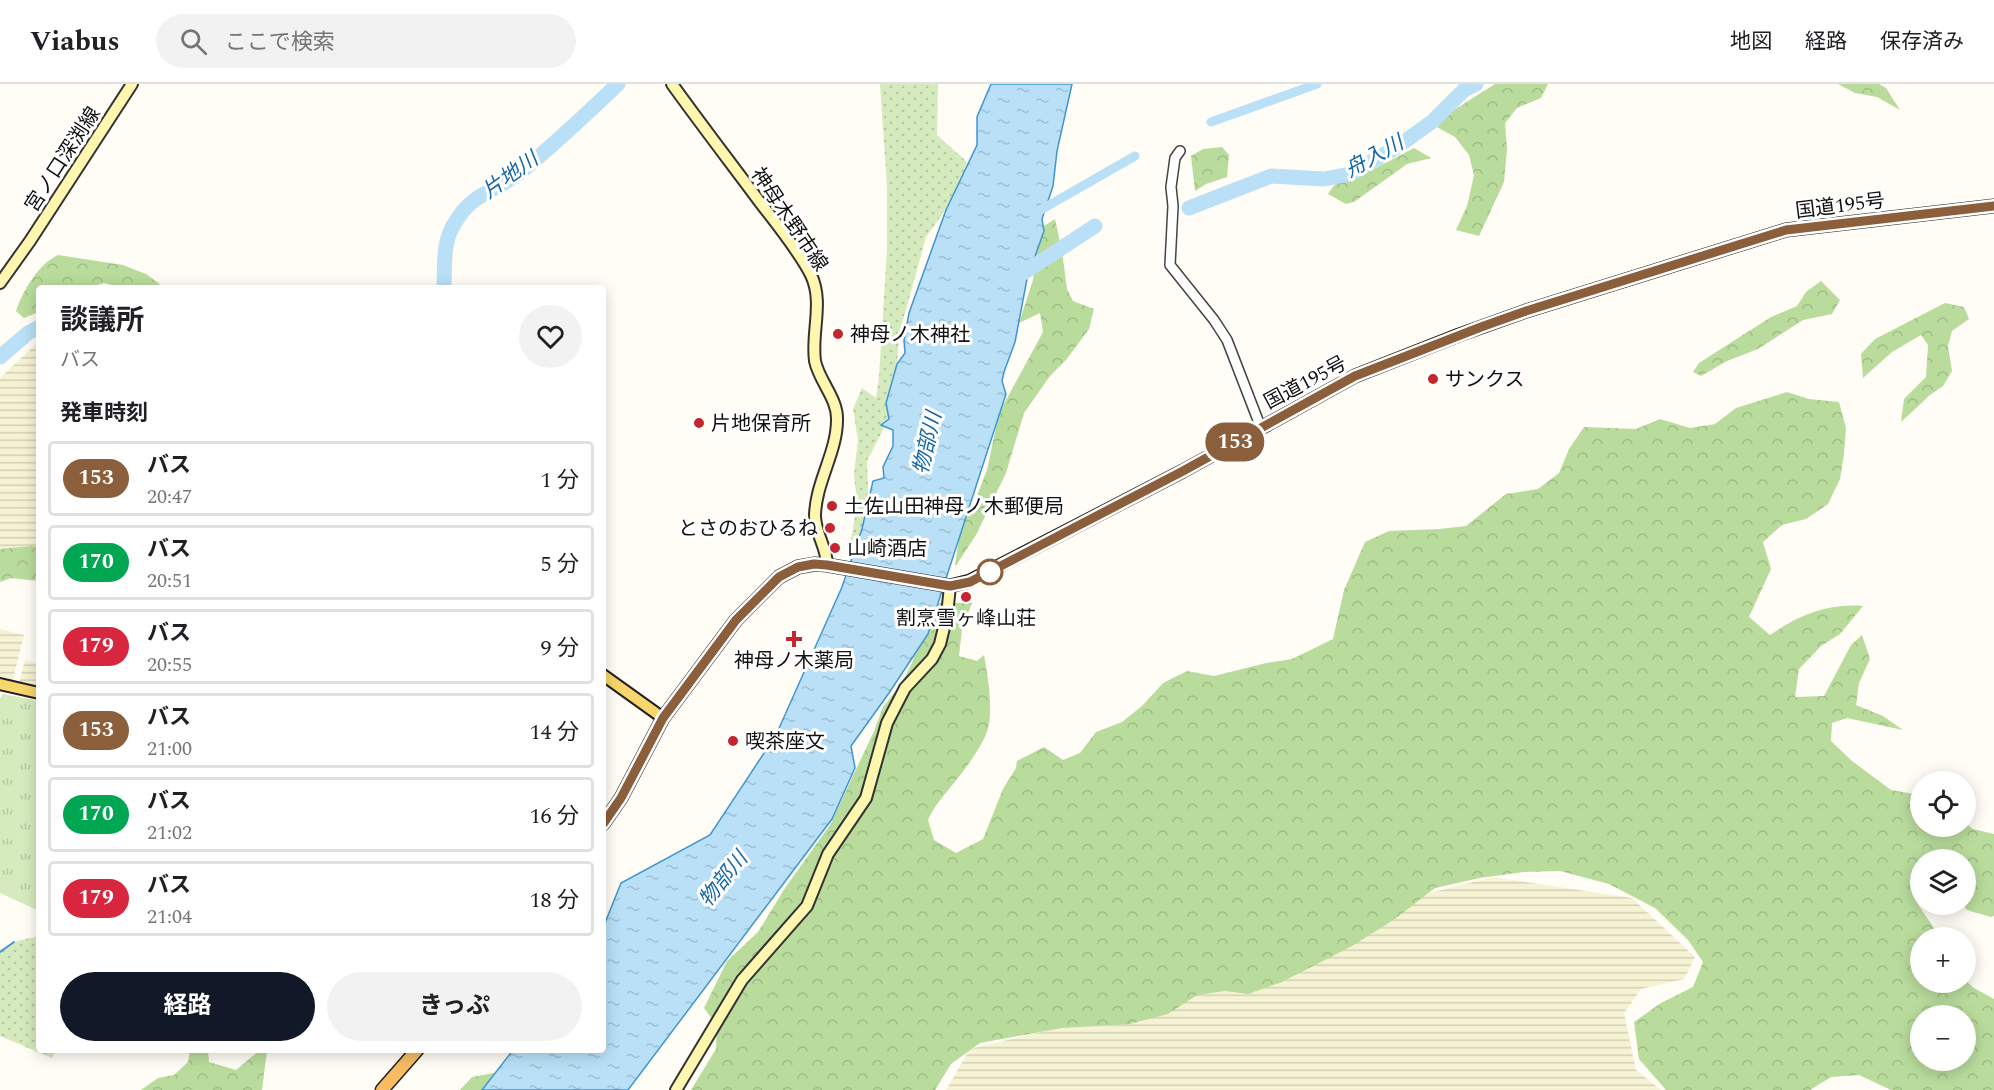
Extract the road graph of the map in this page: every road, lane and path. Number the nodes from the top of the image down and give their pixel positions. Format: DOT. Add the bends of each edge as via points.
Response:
graph roads {
  1 [pos="132,84"];
  2 [pos="672,84"];
  3 [pos="1180,151"];
  4 [pos="1994,206"];
  5 [pos="0,283"];
  6 [pos="1261,428"];
  7 [pos="833,566"];
  8 [pos="945,585"];
  9 [pos="606,677"];
  10 [pos="0,684"];
  11 [pos="36,692"];
  12 [pos="663,718"];
  13 [pos="606,820"];
  14 [pos="414,1053"];
  15 [pos="382,1090"];
  16 [pos="676,1090"];
  1 -- 5 [label="main road, 宮ノ口深渕線"];
  2 -- 7 [label="main road, 神母木野市線" via="811,276 817,307 814,345 818,371 838,417 815,517 819,538"];
  3 -- 6 [label="street" via="1175,158 1171,187 1170,265 1227,340"];
  4 -- 6 [label="highway, 国道195号" via="1786,230 1459,335 1355,376"];
  6 -- 8 [label="highway, 国道195号" via="970,582"];
  7 -- 8 [label="highway, 国道195号"];
  7 -- 12 [label="highway, 国道195号" via="798,567 779,577 736,620"];
  8 -- 16 [label="main road" via="946,615 940,644 932,659 905,688 887,723 866,798 828,854 807,906 742,980"];
  9 -- 12 [label="main road"];
  10 -- 11 [label="main road"];
  12 -- 13 [label="highway, 国道195号"];
  14 -- 15 [label="highway"];
}
